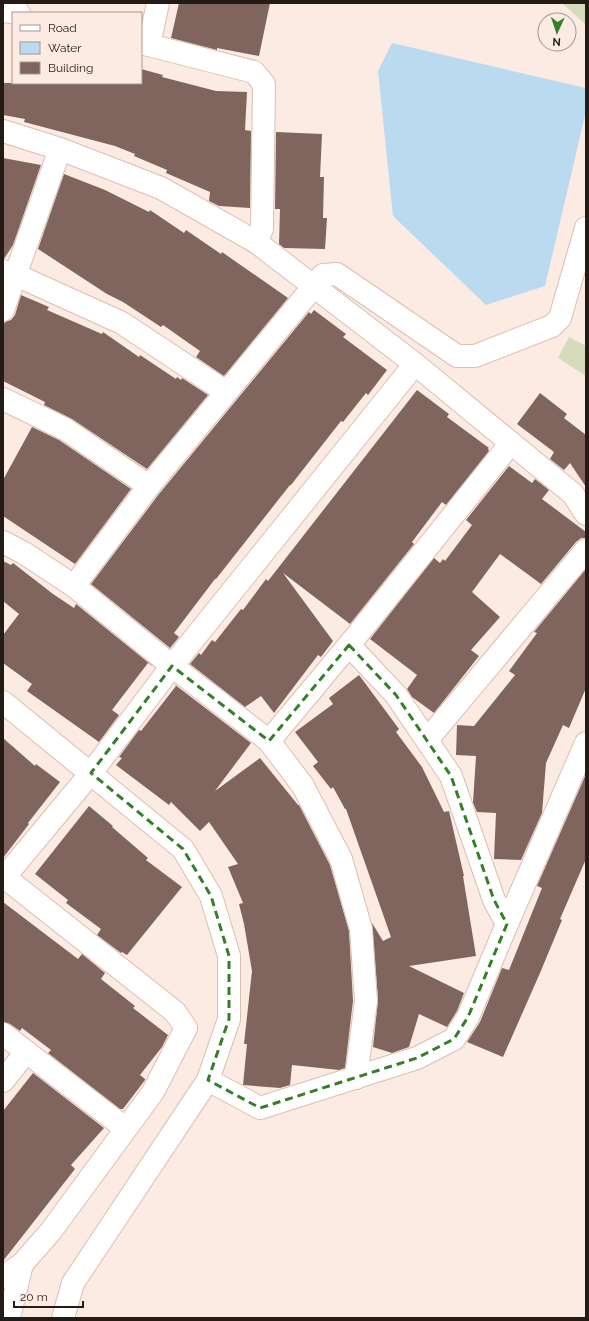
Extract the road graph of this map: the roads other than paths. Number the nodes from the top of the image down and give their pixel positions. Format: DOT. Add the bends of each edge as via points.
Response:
graph roads {
  1 [pos="158,3"];
  2 [pos="145,44"];
  3 [pos="3,131"];
  4 [pos="60,149"];
  5 [pos="586,228"];
  6 [pos="256,242"];
  7 [pos="9,273"];
  8 [pos="313,286"];
  9 [pos="3,310"];
  10 [pos="415,364"];
  11 [pos="226,392"];
  12 [pos="3,399"];
  13 [pos="511,443"];
  14 [pos="149,486"];
  15 [pos="586,514"];
  16 [pos="3,542"];
  17 [pos="586,550"];
  18 [pos="74,586"];
  19 [pos="349,645"];
  20 [pos="172,666"];
  21 [pos="3,702"];
  22 [pos="427,740"];
  23 [pos="269,741"];
  24 [pos="586,743"];
  25 [pos="92,774"];
  26 [pos="4,877"];
  27 [pos="507,924"];
  28 [pos="3,1034"];
  29 [pos="26,1052"];
  30 [pos="356,1078"];
  31 [pos="208,1080"];
  32 [pos="3,1081"];
  33 [pos="125,1128"];
  34 [pos="22,1264"];
  35 [pos="3,1277"];
  36 [pos="9,1318"];
  37 [pos="63,1318"];
  1 -- 2 [label="street"];
  2 -- 6 [label="street" via="254,72 264,84 262,229"];
  3 -- 4 [label="street"];
  4 -- 6 [label="street" via="161,188"];
  4 -- 7 [label="street"];
  5 -- 8 [label="street" via="560,318 552,326 474,356 457,356 337,274 323,275"];
  6 -- 8 [label="street"];
  7 -- 9 [label="street"];
  7 -- 11 [label="street" via="122,323"];
  8 -- 10 [label="street"];
  8 -- 11 [label="street"];
  10 -- 13 [label="street"];
  10 -- 20 [label="street"];
  11 -- 14 [label="street"];
  12 -- 14 [label="street" via="66,429"];
  13 -- 15 [label="street" via="573,494"];
  13 -- 19 [label="street"];
  14 -- 18 [label="street"];
  16 -- 18 [label="street"];
  17 -- 22 [label="street"];
  18 -- 20 [label="street"];
  19 -- 22 [label="street" via="396,695"];
  19 -- 23 [label="street"];
  20 -- 23 [label="street"];
  20 -- 25 [label="street"];
  21 -- 25 [label="street"];
  22 -- 27 [label="street" via="451,776 494,900"];
  23 -- 30 [label="street" via="303,786 341,859 361,929 366,1001"];
  24 -- 27 [label="street"];
  25 -- 26 [label="street"];
  25 -- 31 [label="street" via="183,849 211,896 229,956 228,1020"];
  26 -- 33 [label="street" via="175,1012 186,1028 153,1092"];
  27 -- 30 [label="street" via="468,1017 454,1039 417,1058"];
  28 -- 29 [label="street"];
  29 -- 32 [label="street"];
  29 -- 33 [label="street"];
  30 -- 31 [label="street" via="260,1108"];
  31 -- 37 [label="street" via="73,1283"];
  33 -- 34 [label="street" via="51,1231"];
  34 -- 35 [label="street"];
  34 -- 36 [label="street"];
}
